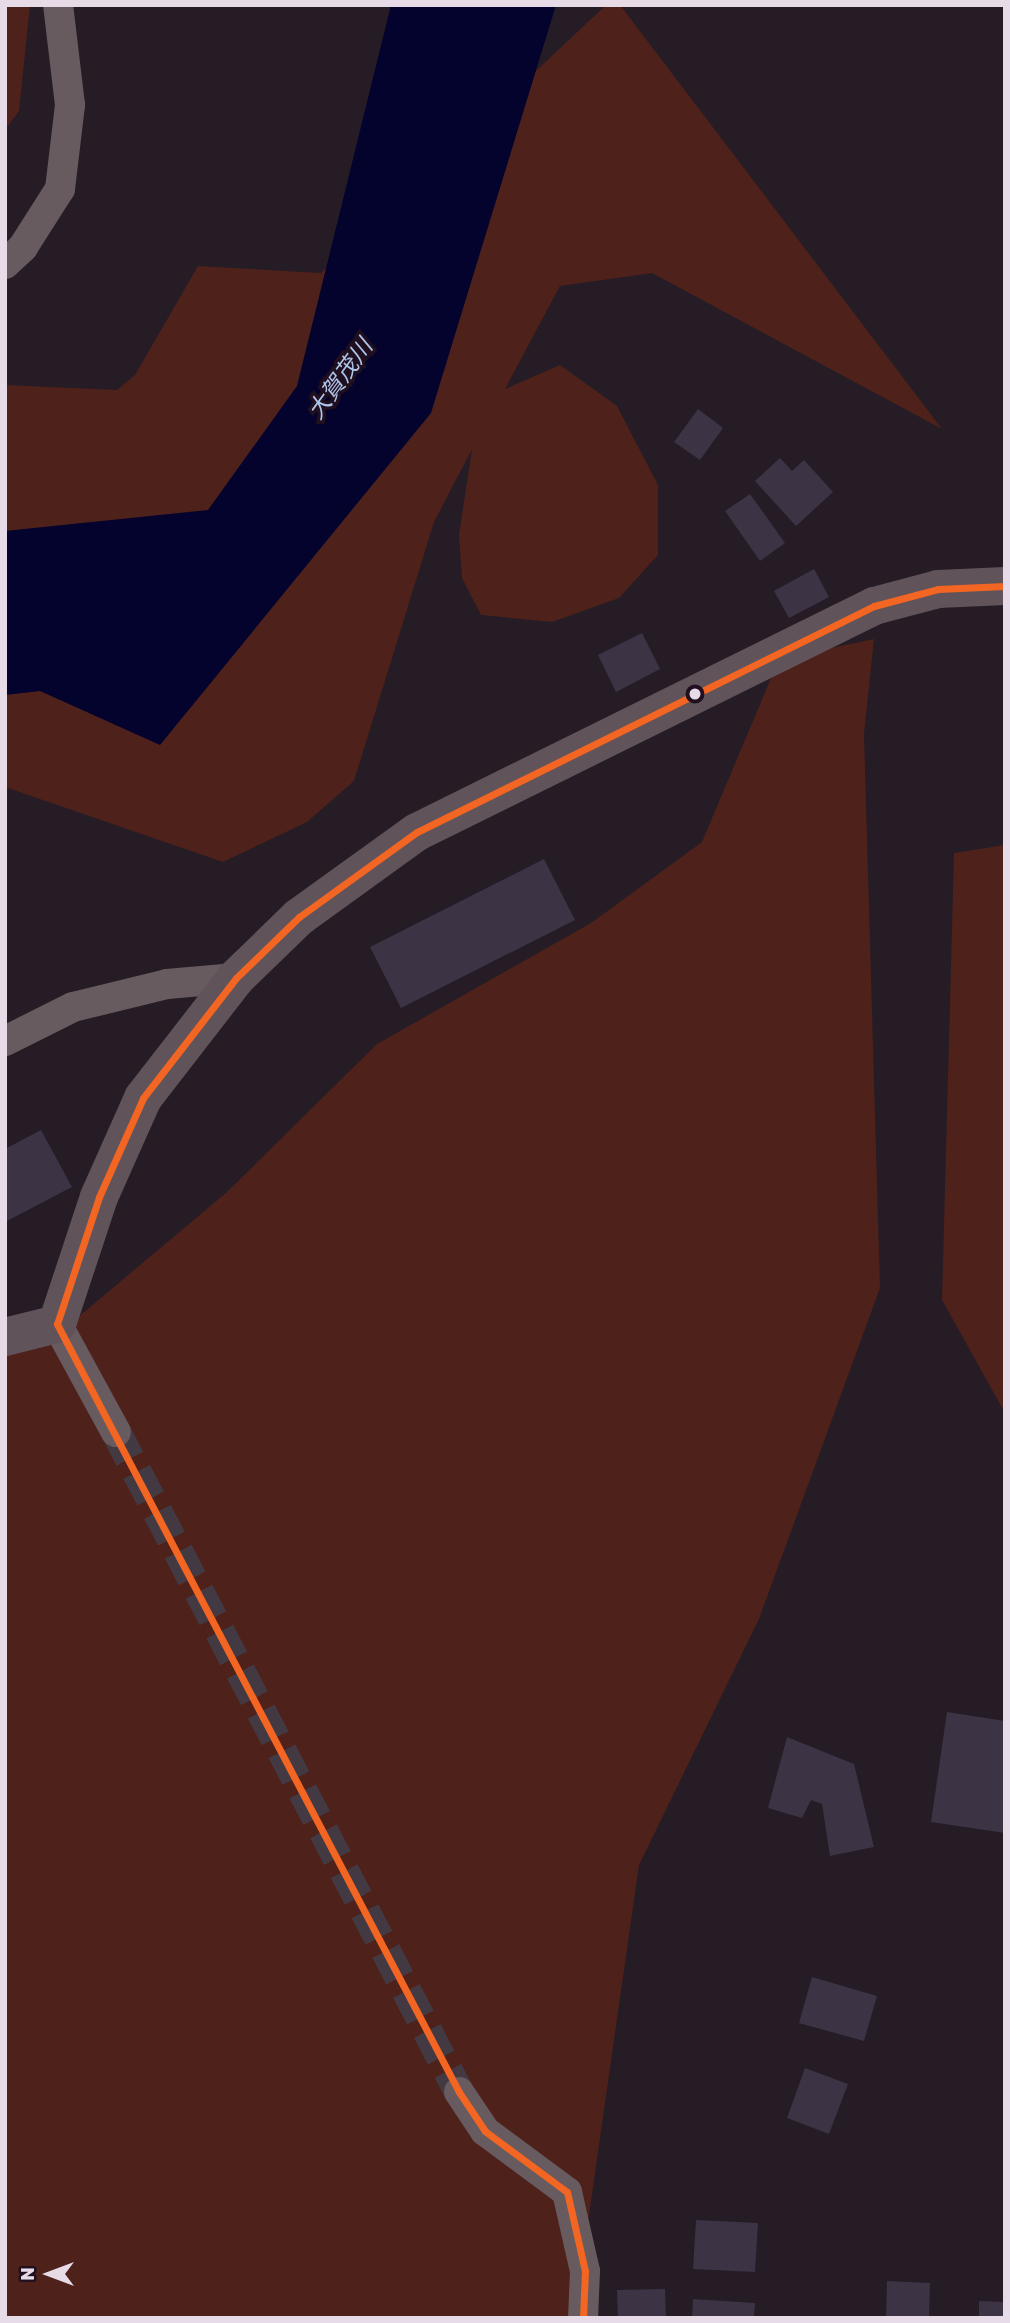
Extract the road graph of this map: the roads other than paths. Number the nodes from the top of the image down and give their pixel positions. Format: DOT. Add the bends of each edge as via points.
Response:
graph roads {
  1 [pos="58,5"];
  2 [pos="5,264"];
  3 [pos="1005,586"];
  4 [pos="236,978"];
  5 [pos="5,1041"];
  6 [pos="57,1325"];
  7 [pos="5,1337"];
  8 [pos="116,1432"];
  9 [pos="459,2092"];
  10 [pos="583,2318"];
  1 -- 2 [label="street" via="70,105 60,189 23,247"];
  3 -- 4 [label="street" via="938,590 874,606 417,832 299,917"];
  4 -- 5 [label="street" via="167,984 73,1007"];
  4 -- 6 [label="street" via="143,1097 99,1196"];
  6 -- 7 [label="street"];
  6 -- 8 [label="street"];
  9 -- 10 [label="street" via="485,2131 567,2192 585,2271"];
}
